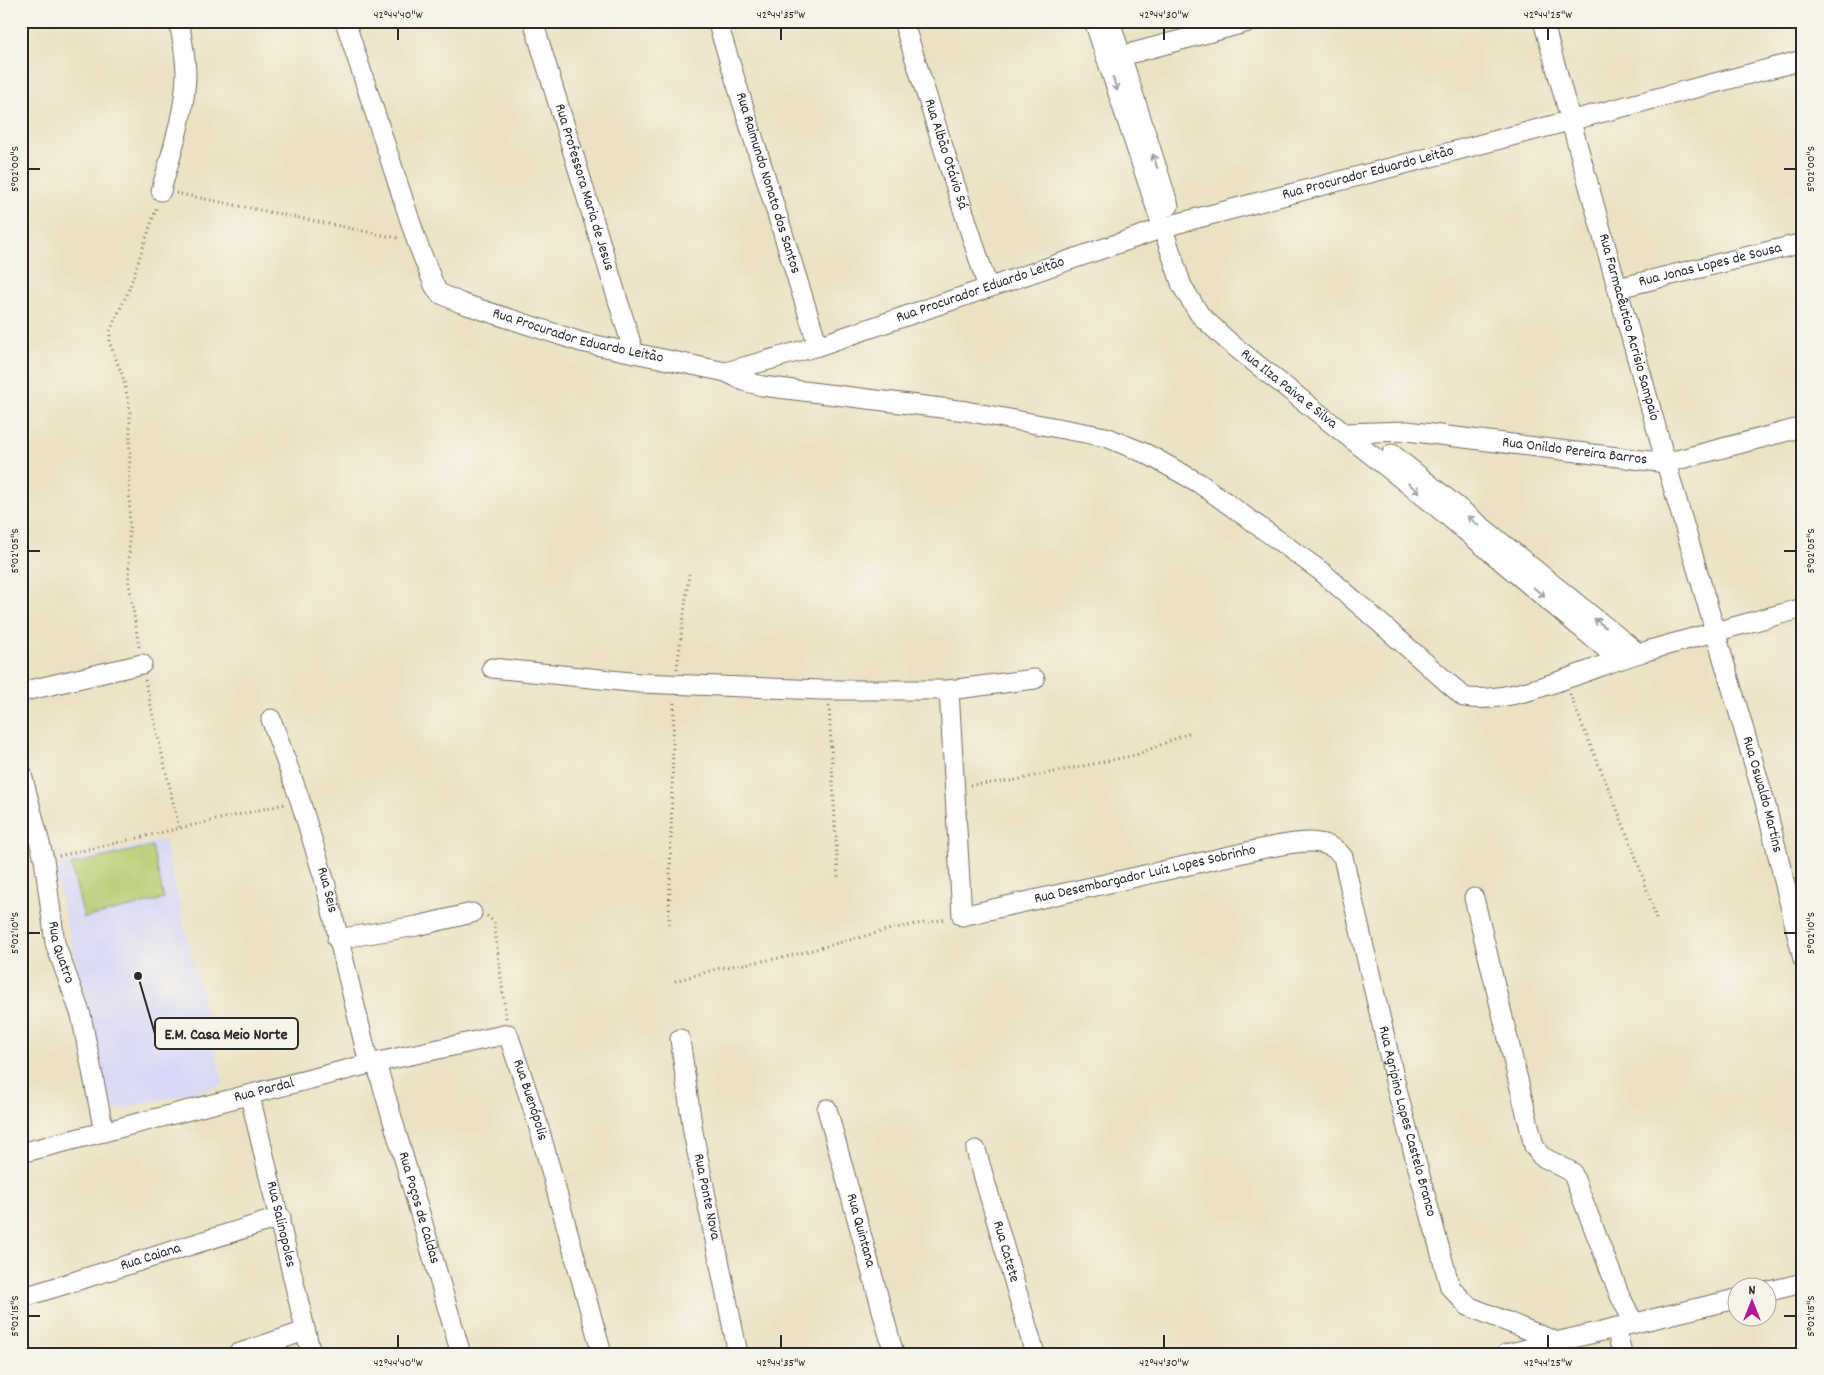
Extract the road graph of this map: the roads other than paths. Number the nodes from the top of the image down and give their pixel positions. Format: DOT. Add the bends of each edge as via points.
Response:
graph roads {
  1 [pos="179,21"];
  2 [pos="345,21"];
  3 [pos="533,21"];
  4 [pos="717,21"];
  5 [pos="903,21"];
  6 [pos="1094,21"];
  7 [pos="1110,21"];
  8 [pos="1252,21"];
  9 [pos="1543,21"];
  10 [pos="1114,58"];
  11 [pos="1803,60"];
  12 [pos="1571,121"];
  13 [pos="161,191"];
  14 [pos="1169,226"];
  15 [pos="1803,242"];
  16 [pos="988,288"];
  17 [pos="1618,288"];
  18 [pos="818,346"];
  19 [pos="634,353"];
  20 [pos="726,372"];
  21 [pos="1803,427"];
  22 [pos="1364,432"];
  23 [pos="1344,433"];
  24 [pos="1666,463"];
  25 [pos="1803,608"];
  26 [pos="1714,632"];
  27 [pos="1638,653"];
  28 [pos="1619,660"];
  29 [pos="142,664"];
  30 [pos="492,668"];
  31 [pos="1035,679"];
  32 [pos="949,690"];
  33 [pos="21,692"];
  34 [pos="271,719"];
  35 [pos="21,771"];
  36 [pos="1328,844"];
  37 [pos="1474,898"];
  38 [pos="472,912"];
  39 [pos="337,939"];
  40 [pos="1803,959"];
  41 [pos="508,1034"];
  42 [pos="680,1039"];
  43 [pos="373,1064"];
  44 [pos="250,1096"];
  45 [pos="827,1109"];
  46 [pos="104,1132"];
  47 [pos="976,1150"];
  48 [pos="21,1153"];
  49 [pos="281,1217"];
  50 [pos="1803,1283"];
  51 [pos="1776,1290"];
  52 [pos="21,1298"];
  53 [pos="1726,1301"];
  54 [pos="1634,1323"];
  55 [pos="1616,1327"];
  56 [pos="305,1331"];
  57 [pos="1555,1341"];
  58 [pos="237,1354"];
  59 [pos="311,1354"];
  60 [pos="461,1354"];
  61 [pos="602,1354"];
  62 [pos="738,1354"];
  63 [pos="894,1354"];
  64 [pos="1035,1354"];
  65 [pos="1506,1354"];
  66 [pos="1622,1354"];
  1 -- 13 [label="street" via="185,58 185,92"];
  2 -- 19 [label="street, Rua Procurador Eduardo Leitão" via="434,285 445,296 542,330"];
  3 -- 19 [label="street, Rua Professora Maria de Jesus"];
  4 -- 18 [label="street, Rua Raimundo Nonato dos Santos"];
  5 -- 16 [label="street, Rua Albão Otávio Sá"];
  6 -- 10 [label="street, Rua Ilza Paiva e Silva"];
  7 -- 10 [label="street, Rua Ilza Paiva e Silva"];
  8 -- 10 [label="street"];
  9 -- 12 [label="street, Rua Farmacêutico Acrisio Sampaio"];
  10 -- 14 [label="street, Rua Ilza Paiva e Silva"];
  11 -- 12 [label="street, Rua Procurador Eduardo Leitão"];
  12 -- 14 [label="street, Rua Procurador Eduardo Leitão"];
  12 -- 17 [label="street, Rua Farmacêutico Acrisio Sampaio"];
  14 -- 16 [label="street, Rua Procurador Eduardo Leitão"];
  14 -- 22 [label="street, Rua Ilza Paiva e Silva" via="1206,305"];
  14 -- 23 [label="street, Rua Ilza Paiva e Silva" via="1182,286 1200,315"];
  15 -- 17 [label="street, Rua Jonas Lopes de Sousa"];
  16 -- 18 [label="street, Rua Procurador Eduardo Leitão"];
  17 -- 24 [label="street, Rua Farmacêutico Acrisio Sampaio"];
  18 -- 20 [label="street, Rua Procurador Eduardo Leitão"];
  19 -- 20 [label="street, Rua Procurador Eduardo Leitão"];
  20 -- 28 [label="street" via="762,386 966,411 1106,437 1147,454 1180,471 1322,572 1464,697 1477,700 1495,698"];
  21 -- 24 [label="street, Rua Onildo Pereira Barros"];
  22 -- 23 [label="street, Rua Onildo Pereira Barros"];
  22 -- 24 [label="street, Rua Onildo Pereira Barros" via="1407,431"];
  27 -- 22 [label="street, Rua Ilza Paiva e Silva, one-way"];
  23 -- 28 [label="street, Rua Ilza Paiva e Silva, one-way"];
  24 -- 26 [label="street, Rua Farmacêutico Acrisio Sampaio"];
  25 -- 26 [label="street"];
  26 -- 27 [label="street"];
  26 -- 40 [label="street, Rua Oswaldo Martins" via="1765,802"];
  27 -- 28 [label="street"];
  29 -- 33 [label="street"];
  30 -- 32 [label="street" via="674,684 828,690"];
  31 -- 32 [label="street"];
  32 -- 36 [label="street, Rua Desembargador Luiz Lopes Sobrinho" via="962,916 1265,848 1306,842"];
  34 -- 39 [label="street, Rua Seis" via="300,800"];
  35 -- 46 [label="street, Rua Quatro" via="44,860 55,943 81,1015"];
  36 -- 57 [label="street, Rua Agripino Lopes Castelo Branco" via="1343,857 1399,1098 1450,1287 1468,1306"];
  37 -- 54 [label="street" via="1534,1146 1541,1156 1572,1172 1620,1296"];
  38 -- 39 [label="street" via="417,926"];
  39 -- 43 [label="street, Rua Seis"];
  41 -- 43 [label="street, Rua Pardal"];
  41 -- 61 [label="street, Rua Buenópolis" via="534,1111"];
  42 -- 62 [label="street, Rua Ponte Nova" via="693,1132"];
  43 -- 44 [label="street, Rua Pardal"];
  43 -- 60 [label="street, Rua Poços de Caldas"];
  44 -- 46 [label="street, Rua Pardal"];
  44 -- 49 [label="street, Rua Salinopoles"];
  45 -- 63 [label="street, Rua Quintana"];
  46 -- 48 [label="street, Rua Pardal"];
  47 -- 64 [label="street, Rua Catete"];
  49 -- 52 [label="street, Rua Caiana"];
  49 -- 56 [label="street, Rua Salinopoles"];
  50 -- 51 [label="street"];
  53 -- 54 [label="street"];
  54 -- 55 [label="street"];
  55 -- 57 [label="street"];
  55 -- 66 [label="street"];
  56 -- 58 [label="street"];
  56 -- 59 [label="street, Rua Salinopoles"];
  57 -- 65 [label="street"];
}
